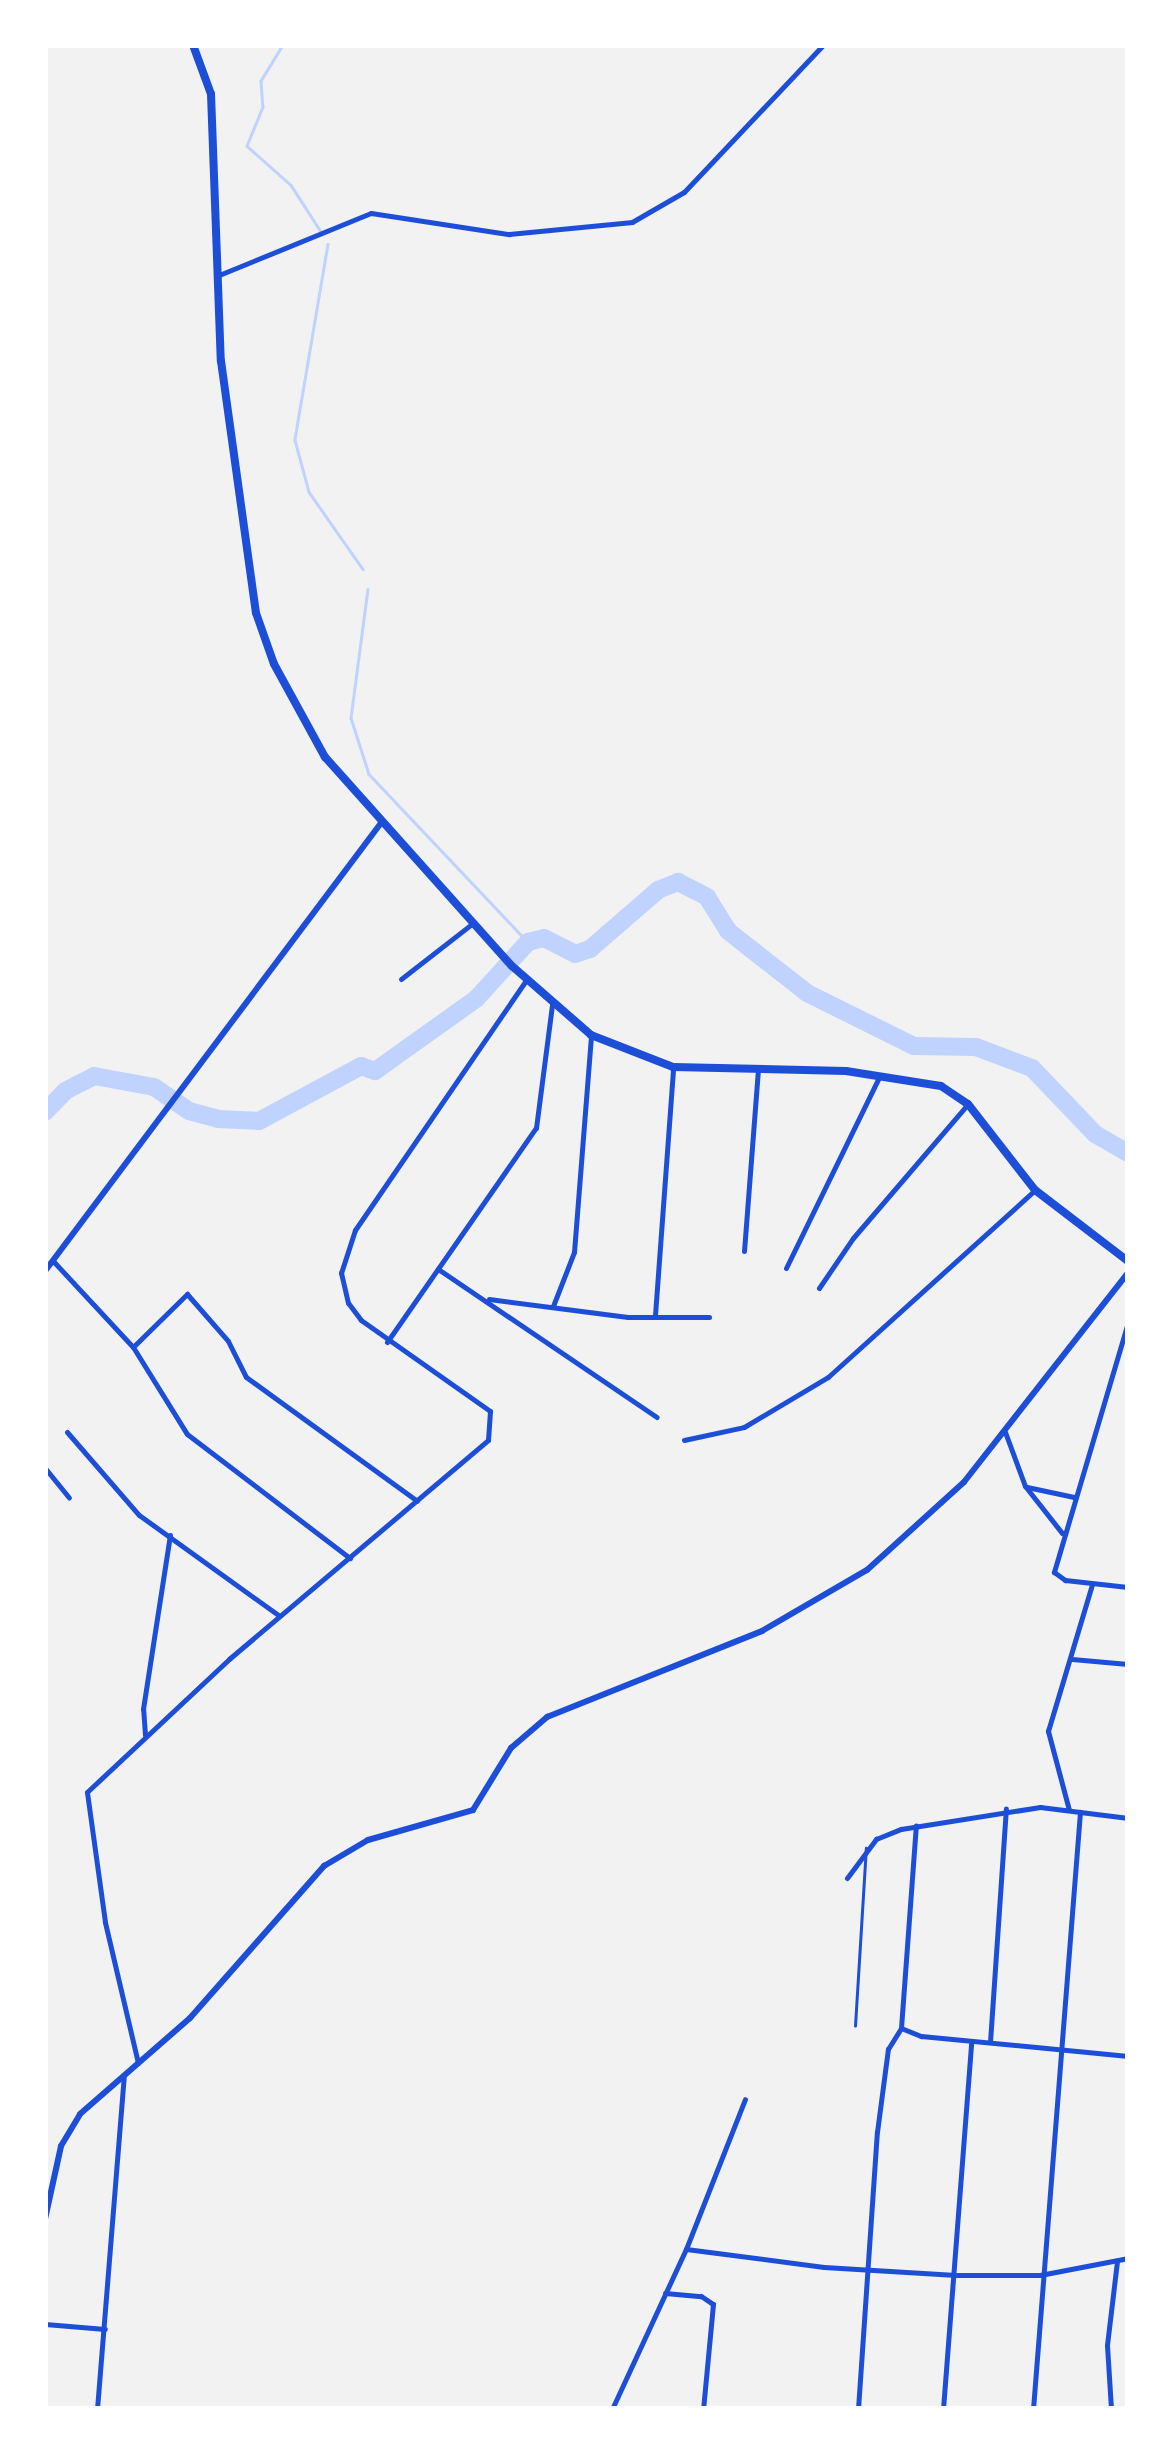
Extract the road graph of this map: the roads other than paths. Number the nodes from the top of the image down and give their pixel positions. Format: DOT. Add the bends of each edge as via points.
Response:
graph roads {
  1 [pos="193,45"];
  2 [pos="823,45"];
  3 [pos="217,276"];
  4 [pos="380,823"];
  5 [pos="472,923"];
  6 [pos="401,978"];
  7 [pos="526,980"];
  8 [pos="552,1004"];
  9 [pos="590,1034"];
  10 [pos="673,1067"];
  11 [pos="758,1070"];
  12 [pos="880,1074"];
  13 [pos="968,1104"];
  14 [pos="1036,1190"];
  15 [pos="744,1251"];
  16 [pos="1128,1260"];
  17 [pos="54,1262"];
  18 [pos="786,1268"];
  19 [pos="438,1269"];
  20 [pos="45,1272"];
  21 [pos="1128,1273"];
  22 [pos="819,1288"];
  23 [pos="486,1299"];
  24 [pos="553,1306"];
  25 [pos="654,1314"];
  26 [pos="710,1317"];
  27 [pos="1128,1322"];
  28 [pos="387,1342"];
  29 [pos="133,1346"];
  30 [pos="656,1417"];
  31 [pos="66,1432"];
  32 [pos="1005,1432"];
  33 [pos="684,1440"];
  34 [pos="45,1468"];
  35 [pos="1025,1486"];
  36 [pos="1074,1497"];
  37 [pos="69,1498"];
  38 [pos="416,1500"];
  39 [pos="1063,1534"];
  40 [pos="170,1536"];
  41 [pos="350,1558"];
  42 [pos="1092,1584"];
  43 [pos="1128,1587"];
  44 [pos="279,1615"];
  45 [pos="1072,1659"];
  46 [pos="1128,1664"];
  47 [pos="146,1736"];
  48 [pos="1006,1809"];
  49 [pos="1069,1810"];
  50 [pos="1080,1812"];
  51 [pos="1128,1818"];
  52 [pos="916,1826"];
  53 [pos="866,1848"];
  54 [pos="847,1878"];
  55 [pos="854,2026"];
  56 [pos="901,2028"];
  57 [pos="970,2042"];
  58 [pos="990,2042"];
  59 [pos="1060,2049"];
  60 [pos="1128,2056"];
  61 [pos="138,2063"];
  62 [pos="124,2073"];
  63 [pos="745,2099"];
  64 [pos="45,2168"];
  65 [pos="54,2175"];
  66 [pos="45,2219"];
  67 [pos="686,2249"];
  68 [pos="1128,2258"];
  69 [pos="1117,2261"];
  70 [pos="870,2270"];
  71 [pos="956,2275"];
  72 [pos="1040,2276"];
  73 [pos="665,2293"];
  74 [pos="45,2324"];
  75 [pos="106,2329"];
  76 [pos="97,2409"];
  77 [pos="612,2409"];
  78 [pos="703,2409"];
  79 [pos="858,2409"];
  80 [pos="943,2409"];
  81 [pos="1032,2409"];
  82 [pos="1112,2409"];
  1 -- 3 [label="main road" via="213,111"];
  2 -- 3 [label="street" via="684,192 632,222 509,234 370,213"];
  3 -- 4 [label="main road" via="221,361 256,614 306,727"];
  4 -- 5 [label="main road"];
  4 -- 17 [label="street"];
  5 -- 6 [label="street"];
  5 -- 7 [label="main road"];
  7 -- 8 [label="main road"];
  7 -- 28 [label="street" via="347,1244 341,1273 348,1303"];
  8 -- 9 [label="main road"];
  8 -- 19 [label="street" via="536,1128"];
  9 -- 10 [label="main road" via="646,1062"];
  9 -- 24 [label="street" via="574,1252"];
  10 -- 11 [label="main road"];
  10 -- 25 [label="street"];
  11 -- 12 [label="main road"];
  11 -- 15 [label="street"];
  12 -- 13 [label="main road" via="926,1080"];
  12 -- 18 [label="street"];
  13 -- 14 [label="main road"];
  13 -- 22 [label="street" via="853,1238"];
  14 -- 16 [label="main road"];
  14 -- 33 [label="street" via="828,1377 744,1427"];
  17 -- 20 [label="street"];
  17 -- 29 [label="street"];
  19 -- 23 [label="street"];
  19 -- 28 [label="street"];
  21 -- 32 [label="street"];
  23 -- 24 [label="street"];
  23 -- 30 [label="street"];
  24 -- 25 [label="street" via="628,1318"];
  25 -- 26 [label="street"];
  27 -- 36 [label="street"];
  28 -- 38 [label="street" via="490,1411 488,1440"];
  29 -- 38 [label="street" via="187,1294 228,1340 246,1377"];
  29 -- 41 [label="street" via="187,1434"];
  31 -- 40 [label="street" via="124,1502"];
  32 -- 35 [label="street"];
  32 -- 61 [label="street" via="919,1525 833,1594 684,1666 547,1718 511,1748 474,1810 368,1840 324,1866 209,1999"];
  34 -- 37 [label="street"];
  35 -- 36 [label="street"];
  35 -- 39 [label="street"];
  36 -- 39 [label="street"];
  38 -- 41 [label="street"];
  39 -- 42 [label="street" via="1054,1572"];
  40 -- 44 [label="street"];
  40 -- 47 [label="street" via="143,1709"];
  41 -- 44 [label="street"];
  42 -- 43 [label="street"];
  42 -- 45 [label="street"];
  44 -- 47 [label="street"];
  45 -- 46 [label="street"];
  45 -- 49 [label="street" via="1048,1731"];
  47 -- 61 [label="street" via="87,1792 105,1922"];
  48 -- 49 [label="street"];
  48 -- 52 [label="street"];
  48 -- 58 [label="street"];
  49 -- 50 [label="street"];
  50 -- 51 [label="street"];
  50 -- 59 [label="street"];
  52 -- 53 [label="street" via="889,1832"];
  52 -- 56 [label="street"];
  53 -- 54 [label="street"];
  53 -- 55 [label="lane"];
  56 -- 57 [label="street"];
  56 -- 70 [label="street" via="886,2060"];
  57 -- 58 [label="street"];
  57 -- 71 [label="street"];
  58 -- 59 [label="street"];
  59 -- 60 [label="street"];
  59 -- 72 [label="street"];
  61 -- 62 [label="street"];
  62 -- 65 [label="street" via="72,2125"];
  62 -- 75 [label="street"];
  63 -- 67 [label="street"];
  64 -- 65 [label="street"];
  65 -- 66 [label="street"];
  67 -- 70 [label="street"];
  67 -- 73 [label="street"];
  68 -- 69 [label="street"];
  69 -- 72 [label="street"];
  69 -- 82 [label="street" via="1107,2345"];
  70 -- 71 [label="street"];
  70 -- 79 [label="street"];
  71 -- 72 [label="street"];
  71 -- 80 [label="street"];
  72 -- 81 [label="street"];
  73 -- 77 [label="street"];
  73 -- 78 [label="street" via="701,2296 713,2304"];
  74 -- 75 [label="street"];
  75 -- 76 [label="street"];
}
